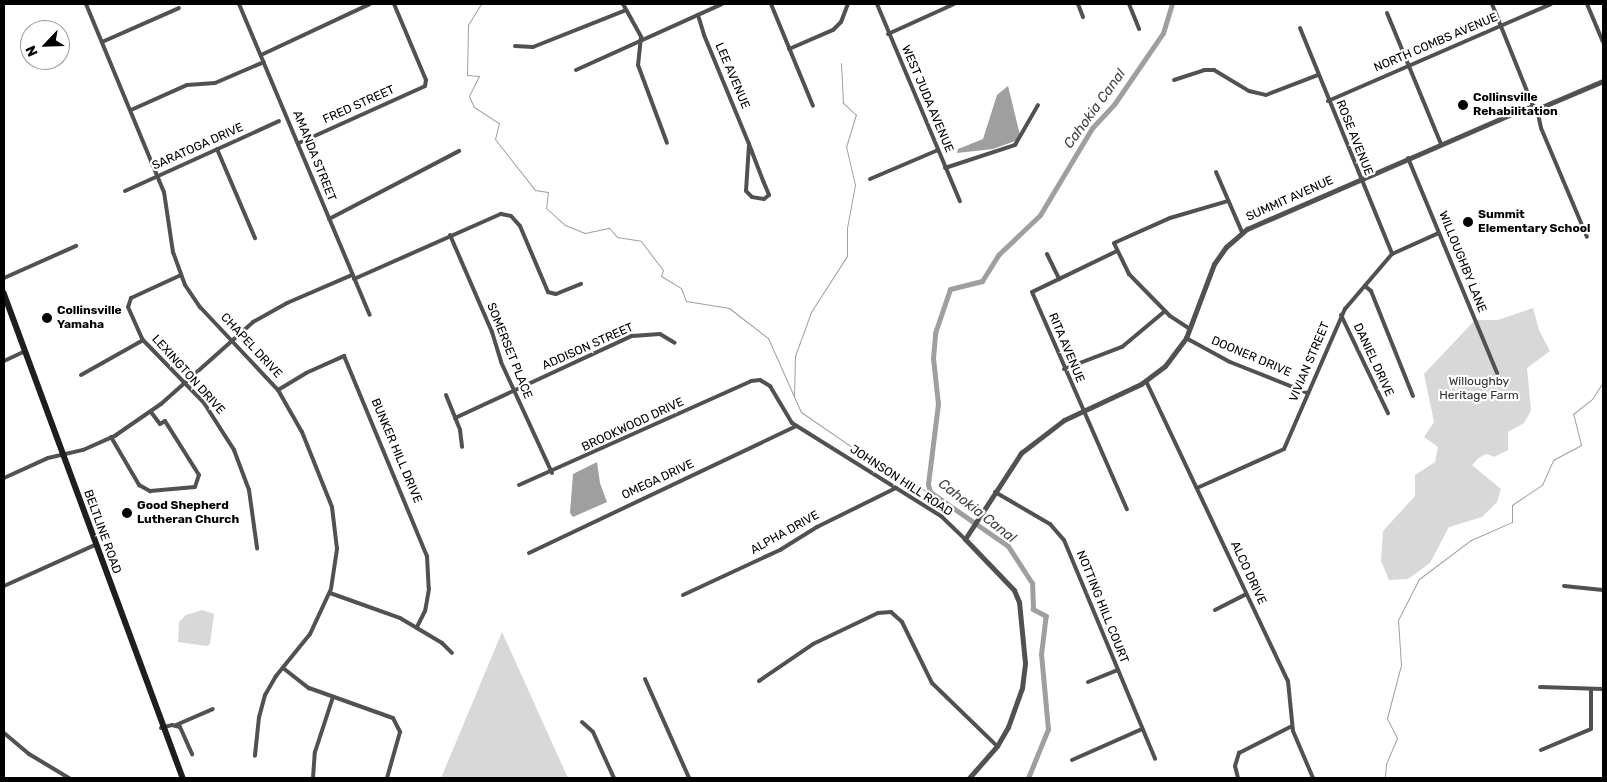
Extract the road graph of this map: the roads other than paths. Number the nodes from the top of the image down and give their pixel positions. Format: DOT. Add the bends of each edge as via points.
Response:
graph roads {
  1 [pos="86,4"];
  2 [pos="239,4"];
  3 [pos="370,4"];
  4 [pos="394,4"];
  5 [pos="623,4"];
  6 [pos="722,4"];
  7 [pos="771,4"];
  8 [pos="848,4"];
  9 [pos="877,4"];
  10 [pos="954,4"];
  11 [pos="1078,4"];
  12 [pos="1129,4"];
  13 [pos="1492,4"];
  14 [pos="1551,4"];
  15 [pos="1586,4"];
  16 [pos="179,8"];
  17 [pos="626,10"];
  18 [pos="1387,13"];
  19 [pos="698,15"];
  20 [pos="1083,17"];
  21 [pos="1501,26"];
  22 [pos="1300,28"];
  23 [pos="1139,29"];
  24 [pos="1601,33"];
  25 [pos="888,34"];
  26 [pos="641,38"];
  27 [pos="102,42"];
  28 [pos="1603,42"];
  29 [pos="515,46"];
  30 [pos="789,49"];
  31 [pos="261,55"];
  32 [pos="264,62"];
  33 [pos="1409,66"];
  34 [pos="576,70"];
  35 [pos="1318,75"];
  36 [pos="1174,80"];
  37 [pos="1603,81"];
  38 [pos="1328,100"];
  39 [pos="1038,105"];
  40 [pos="813,106"];
  41 [pos="1535,108"];
  42 [pos="132,110"];
  43 [pos="279,121"];
  44 [pos="299,143"];
  45 [pos="667,144"];
  46 [pos="749,144"];
  47 [pos="1441,144"];
  48 [pos="217,149"];
  49 [pos="938,150"];
  50 [pos="459,151"];
  51 [pos="1408,158"];
  52 [pos="945,168"];
  53 [pos="1216,172"];
  54 [pos="158,176"];
  55 [pos="1360,178"];
  56 [pos="870,179"];
  57 [pos="125,191"];
  58 [pos="1228,201"];
  59 [pos="960,202"];
  60 [pos="329,218"];
  61 [pos="1242,232"];
  62 [pos="1439,233"];
  63 [pos="450,235"];
  64 [pos="1587,237"];
  65 [pos="255,238"];
  66 [pos="76,246"];
  67 [pos="1117,251"];
  68 [pos="1047,254"];
  69 [pos="1392,254"];
  70 [pos="181,275"];
  71 [pos="353,277"];
  72 [pos="4,278"];
  73 [pos="1059,278"];
  74 [pos="581,284"];
  75 [pos="1366,286"];
  76 [pos="4,292"];
  77 [pos="1165,311"];
  78 [pos="370,315"];
  79 [pos="1341,315"];
  80 [pos="1190,329"];
  81 [pos="1186,338"];
  82 [pos="231,339"];
  83 [pos="143,340"];
  84 [pos="675,344"];
  85 [pos="25,351"];
  86 [pos="4,361"];
  87 [pos="1064,369"];
  88 [pos="1497,373"];
  89 [pos="81,375"];
  90 [pos="755,380"];
  91 [pos="1146,382"];
  92 [pos="184,383"];
  93 [pos="278,390"];
  94 [pos="514,392"];
  95 [pos="1308,393"];
  96 [pos="446,395"];
  97 [pos="1412,396"];
  98 [pos="1082,411"];
  99 [pos="151,412"];
  100 [pos="1388,413"];
  101 [pos="455,418"];
  102 [pos="796,426"];
  103 [pos="111,437"];
  104 [pos="462,447"];
  105 [pos="63,456"];
  106 [pos="552,473"];
  107 [pos="4,478"];
  108 [pos="519,486"];
  109 [pos="896,488"];
  110 [pos="1197,488"];
  111 [pos="995,492"];
  112 [pos="1127,509"];
  113 [pos="965,539"];
  114 [pos="95,545"];
  115 [pos="257,548"];
  116 [pos="529,553"];
  117 [pos="4,586"];
  118 [pos="1564,586"];
  119 [pos="1603,590"];
  120 [pos="330,593"];
  121 [pos="1246,594"];
  122 [pos="683,595"];
  123 [pos="1214,610"];
  124 [pos="417,627"];
  125 [pos="452,653"];
  126 [pos="283,668"];
  127 [pos="1117,670"];
  128 [pos="645,680"];
  129 [pos="759,681"];
  130 [pos="1088,682"];
  131 [pos="1540,687"];
  132 [pos="1591,689"];
  133 [pos="1603,689"];
  134 [pos="333,697"];
  135 [pos="213,708"];
  136 [pos="582,722"];
  137 [pos="176,725"];
  138 [pos="1292,726"];
  139 [pos="161,728"];
  140 [pos="1142,729"];
  141 [pos="4,732"];
  142 [pos="997,746"];
  143 [pos="1541,750"];
  144 [pos="192,754"];
  145 [pos="255,756"];
  146 [pos="1155,759"];
  147 [pos="1072,760"];
  148 [pos="69,778"];
  149 [pos="182,778"];
  150 [pos="312,778"];
  151 [pos="387,778"];
  152 [pos="614,778"];
  153 [pos="689,778"];
  154 [pos="970,778"];
  155 [pos="1238,778"];
  156 [pos="1313,778"];
  1 -- 27 [label="street, CHAPEL DRIVE"];
  2 -- 31 [label="street, AMANDA STREET"];
  3 -- 31 [label="street"];
  4 -- 44 [label="street, FRED STREET" via="426,83 423,88"];
  5 -- 17 [label="street"];
  6 -- 19 [label="street"];
  7 -- 30 [label="street"];
  8 -- 30 [label="street" via="841,22 833,30"];
  9 -- 25 [label="street, WEST JUDA AVENUE"];
  10 -- 25 [label="street"];
  11 -- 20 [label="street"];
  12 -- 23 [label="street"];
  13 -- 21 [label="street"];
  14 -- 21 [label="street, NORTH COMBS AVENUE"];
  15 -- 24 [label="street"];
  16 -- 27 [label="street"];
  17 -- 26 [label="street"];
  17 -- 29 [label="street" via="533,47"];
  18 -- 33 [label="street"];
  19 -- 26 [label="street"];
  19 -- 46 [label="street, LEE AVENUE"];
  21 -- 33 [label="street, NORTH COMBS AVENUE"];
  21 -- 41 [label="street"];
  22 -- 35 [label="street, ROSE AVENUE"];
  24 -- 28 [label="street"];
  25 -- 49 [label="street, WEST JUDA AVENUE"];
  26 -- 34 [label="street"];
  26 -- 45 [label="street" via="638,65"];
  27 -- 42 [label="street, CHAPEL DRIVE"];
  30 -- 40 [label="street"];
  31 -- 32 [label="street, AMANDA STREET"];
  32 -- 42 [label="street" via="215,83 187,85"];
  32 -- 44 [label="street, AMANDA STREET"];
  33 -- 38 [label="street, NORTH COMBS AVENUE"];
  33 -- 47 [label="street"];
  35 -- 36 [label="street" via="1266,95 1250,91 1214,70"];
  35 -- 38 [label="street, ROSE AVENUE"];
  37 -- 41 [label="street, SUMMIT AVENUE"];
  38 -- 55 [label="street, ROSE AVENUE"];
  39 -- 52 [label="street" via="1015,145"];
  41 -- 47 [label="street, SUMMIT AVENUE"];
  41 -- 64 [label="street"];
  42 -- 54 [label="street, CHAPEL DRIVE"];
  43 -- 48 [label="street, SARATOGA DRIVE"];
  44 -- 60 [label="street, AMANDA STREET"];
  46 -- 46 [label="street, LEE AVENUE" via="769,195 764,199 752,198 746,191"];
  47 -- 51 [label="street, SUMMIT AVENUE"];
  48 -- 54 [label="street, SARATOGA DRIVE"];
  48 -- 65 [label="street"];
  49 -- 52 [label="street, WEST JUDA AVENUE"];
  49 -- 56 [label="street"];
  50 -- 60 [label="street"];
  51 -- 55 [label="street, SUMMIT AVENUE"];
  51 -- 62 [label="street, WILLOUGHBY LANE"];
  52 -- 59 [label="street, WEST JUDA AVENUE"];
  53 -- 58 [label="street"];
  54 -- 57 [label="street, SARATOGA DRIVE"];
  54 -- 70 [label="street, CHAPEL DRIVE" via="167,204 173,252"];
  55 -- 61 [label="street, SUMMIT AVENUE"];
  55 -- 69 [label="street, ROSE AVENUE"];
  58 -- 61 [label="street"];
  58 -- 67 [label="street" via="1170,218 1114,244"];
  60 -- 71 [label="street, AMANDA STREET"];
  61 -- 80 [label="street, SUMMIT AVENUE" via="1214,264"];
  62 -- 69 [label="street, VIVIAN STREET"];
  62 -- 88 [label="street, WILLOUGHBY LANE"];
  63 -- 71 [label="street"];
  63 -- 74 [label="street" via="496,214 511,216 520,226 548,292 556,294"];
  63 -- 94 [label="street, SOMERSET PLACE"];
  66 -- 72 [label="street"];
  67 -- 73 [label="street"];
  67 -- 77 [label="street" via="1129,274"];
  68 -- 73 [label="street"];
  69 -- 75 [label="street, VIVIAN STREET"];
  70 -- 82 [label="street, CHAPEL DRIVE" via="200,307"];
  70 -- 83 [label="street, LEXINGTON DRIVE" via="128,301"];
  71 -- 78 [label="street, AMANDA STREET"];
  71 -- 82 [label="street" via="286,303"];
  73 -- 87 [label="street, RITA AVENUE" via="1032,292"];
  75 -- 79 [label="street, VIVIAN STREET"];
  75 -- 97 [label="street" via="1371,291"];
  76 -- 85 [label="main road, BELTLINE ROAD"];
  77 -- 80 [label="street"];
  77 -- 87 [label="street" via="1122,347"];
  79 -- 95 [label="street, VIVIAN STREET"];
  79 -- 100 [label="street, DANIEL DRIVE"];
  80 -- 81 [label="street, SUMMIT AVENUE"];
  81 -- 91 [label="street, SUMMIT AVENUE" via="1165,366"];
  81 -- 95 [label="street, DOONER DRIVE" via="1242,367"];
  82 -- 92 [label="street"];
  82 -- 93 [label="street, CHAPEL DRIVE"];
  83 -- 89 [label="street"];
  83 -- 92 [label="street, LEXINGTON DRIVE"];
  84 -- 94 [label="street, ADDISON STREET" via="660,334 632,336"];
  85 -- 86 [label="street"];
  85 -- 105 [label="main road, BELTLINE ROAD"];
  87 -- 98 [label="street, RITA AVENUE"];
  90 -- 102 [label="street, JOHNSON HILL ROAD" via="770,386 785,416"];
  90 -- 106 [label="street, BROOKWOOD DRIVE"];
  91 -- 98 [label="street, SUMMIT AVENUE"];
  91 -- 110 [label="street, ALCO DRIVE"];
  92 -- 99 [label="street"];
  92 -- 115 [label="street, LEXINGTON DRIVE" via="213,415 241,464 252,504"];
  93 -- 120 [label="street, CHAPEL DRIVE" via="302,432 332,506 337,549"];
  93 -- 124 [label="street, BUNKER HILL DRIVE" via="344,356 427,556 428,601"];
  94 -- 101 [label="street, ADDISON STREET"];
  94 -- 106 [label="street, SOMERSET PLACE"];
  95 -- 110 [label="street, VIVIAN STREET" via="1284,449"];
  96 -- 101 [label="street"];
  98 -- 111 [label="street, SUMMIT AVENUE" via="1064,420 1020,453"];
  98 -- 112 [label="street, RITA AVENUE"];
  99 -- 103 [label="street"];
  99 -- 103 [label="street" via="160,424 166,421 200,475 195,487 150,491 139,486"];
  101 -- 104 [label="street" via="463,439"];
  102 -- 109 [label="street, JOHNSON HILL ROAD"];
  102 -- 116 [label="street, OMEGA DRIVE"];
  103 -- 105 [label="street"];
  105 -- 107 [label="street" via="48,458"];
  105 -- 114 [label="main road, BELTLINE ROAD"];
  106 -- 108 [label="street, BROOKWOOD DRIVE"];
  109 -- 113 [label="street, JOHNSON HILL ROAD" via="941,516"];
  109 -- 122 [label="street, ALPHA DRIVE" via="817,527 780,550"];
  110 -- 121 [label="street, ALCO DRIVE"];
  111 -- 113 [label="street, SUMMIT AVENUE"];
  111 -- 127 [label="street, NOTTING HILL COURT" via="1050,524 1064,540"];
  113 -- 142 [label="street, JOHNSON HILL ROAD" via="1010,584 1019,602 1024,651 1022,688 1012,718"];
  114 -- 117 [label="street"];
  114 -- 139 [label="main road, BELTLINE ROAD"];
  118 -- 119 [label="street"];
  120 -- 124 [label="street" via="356,600"];
  120 -- 126 [label="street, CHAPEL DRIVE" via="310,634"];
  121 -- 123 [label="street"];
  121 -- 138 [label="street, ALCO DRIVE" via="1288,681"];
  124 -- 125 [label="street"];
  126 -- 134 [label="street" via="309,688"];
  126 -- 145 [label="street, CHAPEL DRIVE" via="262,706"];
  127 -- 130 [label="street"];
  127 -- 140 [label="street, NOTTING HILL COURT"];
  128 -- 153 [label="street"];
  129 -- 142 [label="street" via="813,644 878,613 891,612 902,622 932,683"];
  131 -- 132 [label="street"];
  132 -- 133 [label="street"];
  132 -- 143 [label="street" via="1590,728"];
  134 -- 150 [label="street" via="315,752"];
  134 -- 151 [label="street" via="390,715 396,721 399,737"];
  135 -- 137 [label="street"];
  136 -- 152 [label="street" via="593,732"];
  137 -- 139 [label="street"];
  137 -- 144 [label="street" via="185,733"];
  138 -- 155 [label="street" via="1239,753 1235,765"];
  138 -- 156 [label="street, ALCO DRIVE"];
  139 -- 149 [label="main road, BELTLINE ROAD"];
  140 -- 146 [label="street, NOTTING HILL COURT"];
  140 -- 147 [label="street"];
  141 -- 148 [label="street" via="29,754"];
  142 -- 154 [label="street, JOHNSON HILL ROAD"];
}
